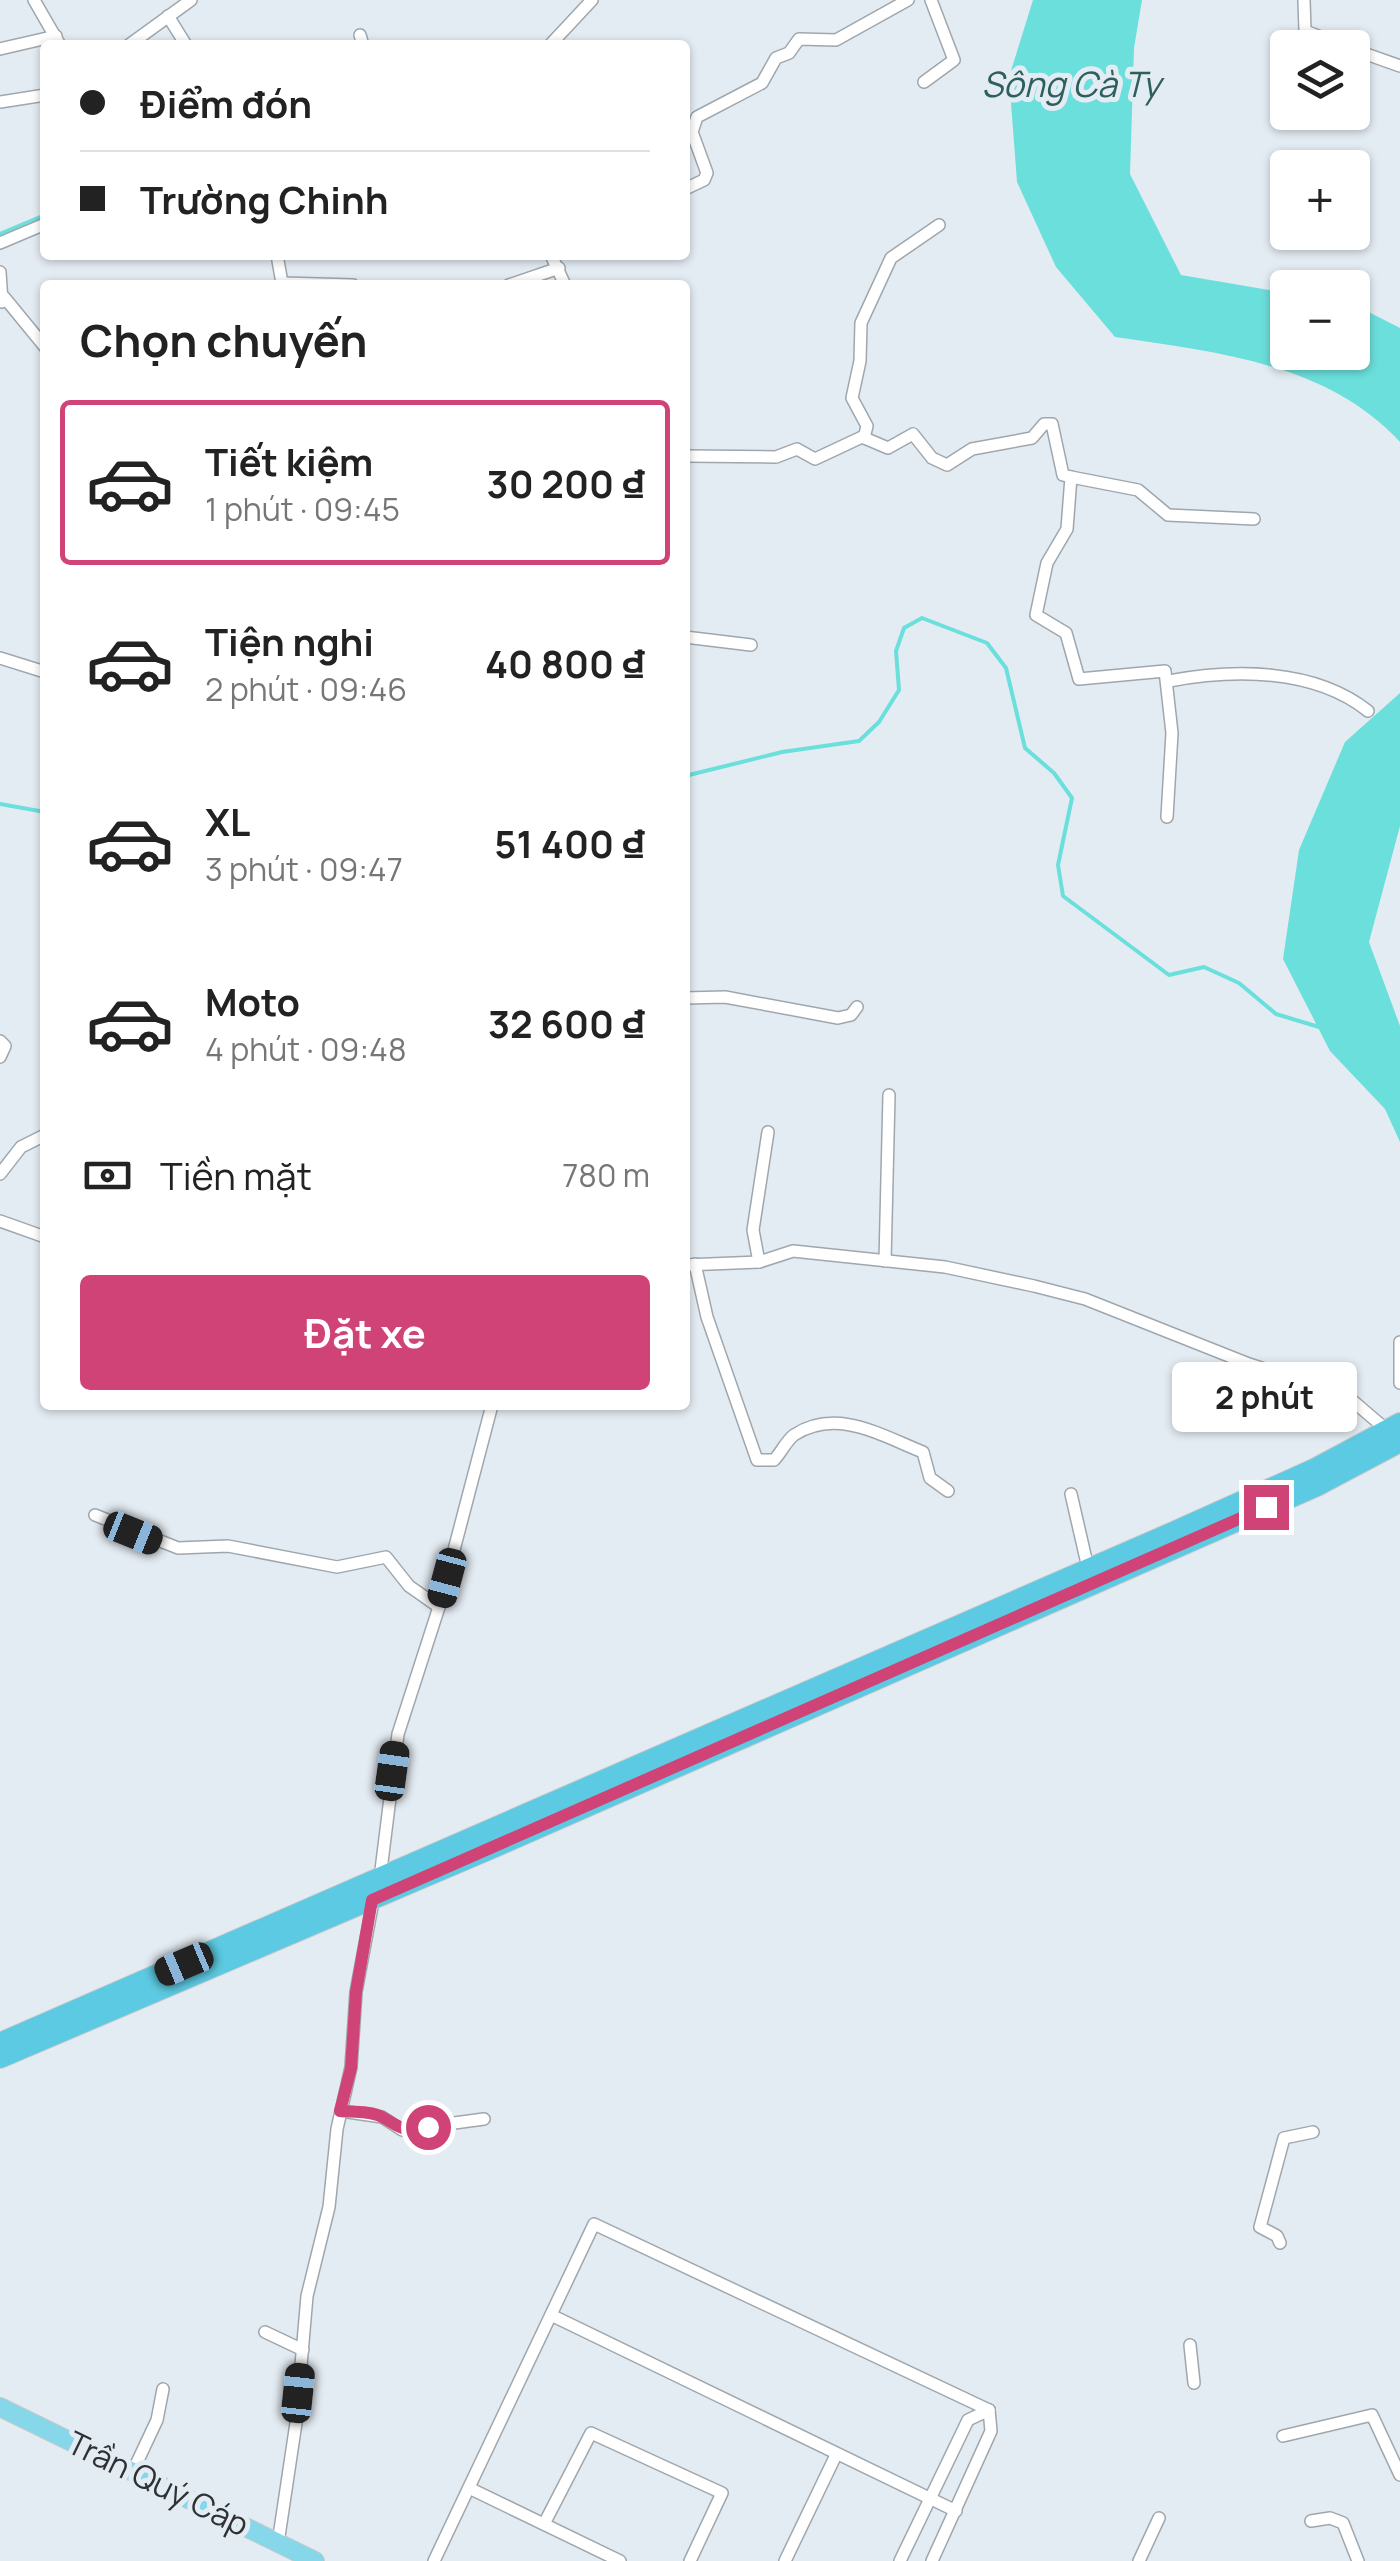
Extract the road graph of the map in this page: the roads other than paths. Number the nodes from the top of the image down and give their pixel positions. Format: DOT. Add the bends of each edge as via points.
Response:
graph roads {
  1 [pos="34,0"];
  2 [pos="191,0"];
  3 [pos="592,0"];
  4 [pos="908,0"];
  5 [pos="931,0"];
  6 [pos="1304,0"];
  7 [pos="168,16"];
  8 [pos="1305,30"];
  9 [pos="58,40"];
  10 [pos="136,40"];
  11 [pos="183,40"];
  12 [pos="555,40"];
  13 [pos="40,43"];
  14 [pos="0,49"];
  15 [pos="1370,55"];
  16 [pos="1400,66"];
  17 [pos="924,82"];
  18 [pos="40,96"];
  19 [pos="0,102"];
  20 [pos="690,187"];
  21 [pos="939,224"];
  22 [pos="40,226"];
  23 [pos="0,243"];
  24 [pos="555,260"];
  25 [pos="560,268"];
  26 [pos="0,272"];
  27 [pos="524,280"];
  28 [pos="564,280"];
  29 [pos="2,301"];
  30 [pos="40,342"];
  31 [pos="864,438"];
  32 [pos="690,456"];
  33 [pos="1071,477"];
  34 [pos="1254,520"];
  35 [pos="690,638"];
  36 [pos="751,645"];
  37 [pos="0,658"];
  38 [pos="40,670"];
  39 [pos="1169,681"];
  40 [pos="1368,711"];
  41 [pos="1167,817"];
  42 [pos="690,998"];
  43 [pos="856,1007"];
  44 [pos="0,1042"];
  45 [pos="0,1058"];
  46 [pos="889,1095"];
  47 [pos="768,1132"];
  48 [pos="40,1138"];
  49 [pos="0,1174"];
  50 [pos="0,1222"];
  51 [pos="40,1235"];
  52 [pos="884,1261"];
  53 [pos="759,1262"];
  54 [pos="690,1264"];
  55 [pos="1400,1342"];
  56 [pos="1400,1384"];
  57 [pos="491,1410"];
  58 [pos="1396,1432"];
  59 [pos="948,1491"];
  60 [pos="1071,1494"];
  61 [pos="95,1515"];
  62 [pos="1088,1568"];
  63 [pos="439,1607"];
  64 [pos="380,1877"];
  65 [pos="372,1900"];
  66 [pos="0,2043"];
  67 [pos="0,2058"];
  68 [pos="340,2111"];
  69 [pos="484,2118"];
  70 [pos="1313,2132"];
  71 [pos="1280,2243"];
  72 [pos="551,2315"];
  73 [pos="265,2332"];
  74 [pos="1190,2344"];
  75 [pos="303,2350"];
  76 [pos="1194,2383"];
  77 [pos="162,2390"];
  78 [pos="0,2408"];
  79 [pos="989,2410"];
  80 [pos="1283,2436"];
  81 [pos="836,2455"];
  82 [pos="133,2471"];
  83 [pos="1400,2475"];
  84 [pos="469,2488"];
  85 [pos="930,2498"];
  86 [pos="956,2511"];
  87 [pos="1159,2518"];
  88 [pos="1310,2521"];
  89 [pos="544,2524"];
  90 [pos="278,2543"];
  91 [pos="315,2561"];
  92 [pos="434,2561"];
  93 [pos="620,2561"];
  94 [pos="690,2561"];
  95 [pos="785,2561"];
  96 [pos="900,2561"];
  97 [pos="932,2561"];
  98 [pos="1139,2561"];
  99 [pos="1358,2561"];
  1 -- 9 [label="street"];
  2 -- 7 [label="street"];
  3 -- 12 [label="street"];
  4 -- 20 [label="street" via="830,42 798,39 762,83 698,117 692,132 707,173"];
  5 -- 17 [label="street" via="954,60"];
  6 -- 8 [label="street"];
  7 -- 10 [label="street"];
  7 -- 11 [label="street"];
  13 -- 14 [label="street"];
  15 -- 16 [label="street"];
  18 -- 19 [label="street"];
  21 -- 31 [label="street" via="893,254 861,323 852,398 867,426"];
  22 -- 23 [label="street"];
  24 -- 25 [label="street"];
  25 -- 27 [label="street"];
  25 -- 28 [label="street"];
  26 -- 29 [label="street"];
  29 -- 30 [label="street"];
  31 -- 32 [label="street" via="815,459 797,449 776,457"];
  31 -- 33 [label="street" via="890,448 914,434 932,458 947,465 972,449 1032,438 1050,422 1063,475"];
  33 -- 34 [label="street" via="1138,490 1168,515"];
  33 -- 39 [label="street" via="1067,529 1047,562 1036,615 1066,634 1079,679 1158,668"];
  35 -- 36 [label="street"];
  37 -- 38 [label="street"];
  39 -- 40 [label="street" via="1204,674 1288,677"];
  39 -- 41 [label="street"];
  42 -- 43 [label="street" via="726,997 838,1018"];
  44 -- 45 [label="street"];
  46 -- 52 [label="street"];
  47 -- 53 [label="street" via="752,1236"];
  48 -- 49 [label="street" via="21,1147"];
  50 -- 51 [label="street"];
  52 -- 53 [label="street" via="793,1250"];
  52 -- 58 [label="street" via="944,1267 1085,1299 1347,1396"];
  53 -- 54 [label="street"];
  54 -- 59 [label="street" via="757,1460 774,1460 808,1429 852,1423 923,1452 930,1478"];
  55 -- 56 [label="street"];
  57 -- 63 [label="street"];
  58 -- 62 [label="highway"];
  58 -- 65 [label="highway" via="1317,1486"];
  60 -- 62 [label="street"];
  61 -- 63 [label="street" via="178,1548 228,1546 337,1567 386,1557 409,1586"];
  62 -- 64 [label="highway"];
  63 -- 64 [label="street" via="397,1742"];
  64 -- 65 [label="street"];
  64 -- 66 [label="highway"];
  65 -- 67 [label="highway"];
  65 -- 68 [label="street"];
  68 -- 69 [label="street" via="382,2116 402,2130"];
  68 -- 75 [label="street"];
  70 -- 71 [label="street" via="1284,2138 1270,2176 1260,2228"];
  72 -- 79 [label="street" via="594,2224"];
  72 -- 81 [label="street"];
  72 -- 84 [label="street"];
  73 -- 75 [label="street"];
  74 -- 76 [label="street"];
  75 -- 90 [label="street"];
  77 -- 82 [label="street" via="157,2420"];
  78 -- 82 [label="main road, Trần Quý Cáp"];
  79 -- 85 [label="street" via="968,2420"];
  79 -- 86 [label="street" via="991,2431"];
  80 -- 83 [label="street" via="1372,2415"];
  81 -- 85 [label="street"];
  81 -- 95 [label="street"];
  82 -- 90 [label="main road, Trần Quý Cáp"];
  84 -- 89 [label="street"];
  84 -- 92 [label="street"];
  85 -- 86 [label="street"];
  85 -- 96 [label="street"];
  86 -- 97 [label="street"];
  87 -- 98 [label="street"];
  88 -- 99 [label="street" via="1343,2522"];
  89 -- 93 [label="street"];
  89 -- 94 [label="street" via="591,2433 722,2493"];
  90 -- 91 [label="main road, Trần Quý Cáp"];
}
